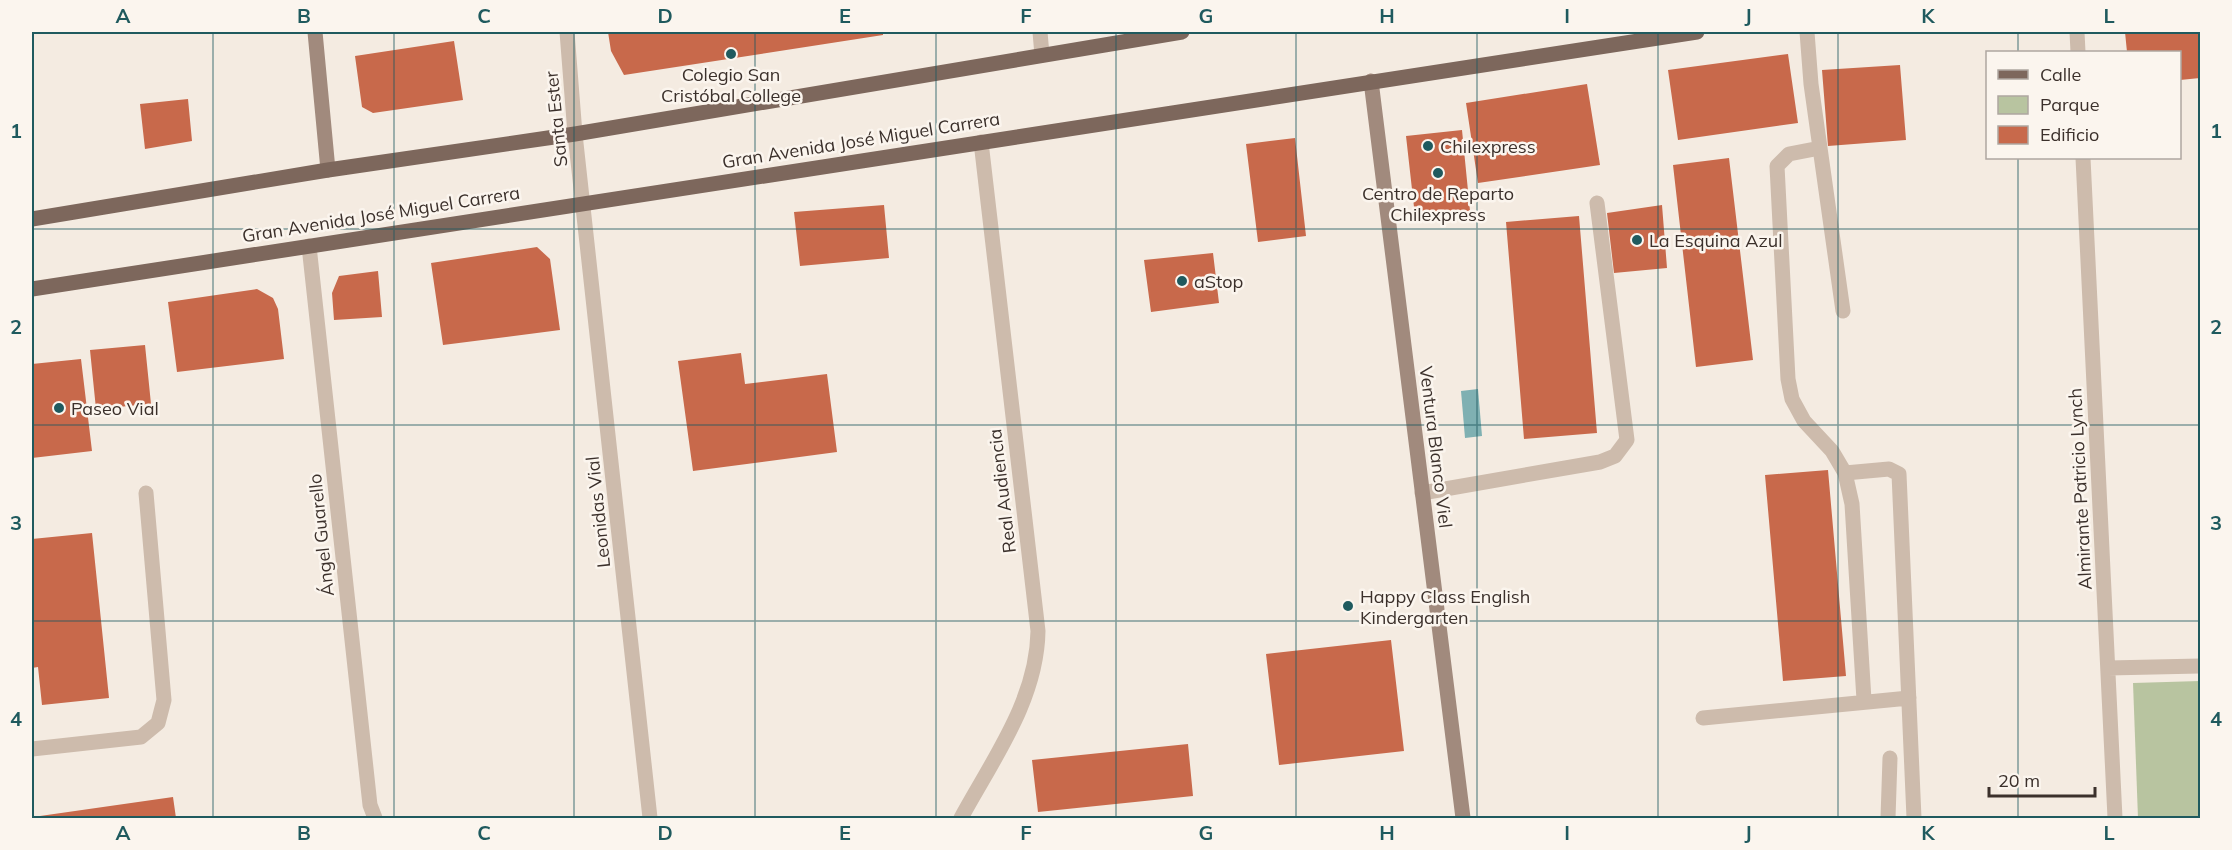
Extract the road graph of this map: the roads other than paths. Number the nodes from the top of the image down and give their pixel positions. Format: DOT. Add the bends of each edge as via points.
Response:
graph roads {
  1 [pos="315,32"];
  2 [pos="567,32"];
  3 [pos="1040,32"];
  4 [pos="1182,32"];
  5 [pos="1697,32"];
  6 [pos="1808,32"];
  7 [pos="2077,32"];
  8 [pos="2078,51"];
  9 [pos="1042,55"];
  10 [pos="1371,81"];
  11 [pos="575,134"];
  12 [pos="981,142"];
  13 [pos="1820,148"];
  14 [pos="2083,159"];
  15 [pos="328,170"];
  16 [pos="584,202"];
  17 [pos="1597,203"];
  18 [pos="32,219"];
  19 [pos="309,246"];
  20 [pos="32,289"];
  21 [pos="1844,311"];
  22 [pos="1845,473"];
  23 [pos="146,493"];
  24 [pos="1422,493"];
  25 [pos="2200,666"];
  26 [pos="2108,668"];
  27 [pos="1909,698"];
  28 [pos="1863,700"];
  29 [pos="1703,718"];
  30 [pos="32,749"];
  31 [pos="1890,758"];
  32 [pos="375,819"];
  33 [pos="650,819"];
  34 [pos="961,819"];
  35 [pos="1463,819"];
  36 [pos="1888,819"];
  37 [pos="1914,819"];
  38 [pos="2115,819"];
  1 -- 15 [label="street"];
  2 -- 11 [label="street, Santa Ester"];
  3 -- 9 [label="street"];
  4 -- 9 [label="main road"];
  5 -- 10 [label="main road, Gran Avenida José Miguel Carrera"];
  6 -- 13 [label="street"];
  7 -- 8 [label="street"];
  9 -- 11 [label="main road"];
  10 -- 12 [label="main road, Gran Avenida José Miguel Carrera"];
  10 -- 24 [label="street, Ventura Blanco Viel"];
  11 -- 15 [label="main road"];
  11 -- 16 [label="street, Santa Ester"];
  12 -- 16 [label="main road, Gran Avenida José Miguel Carrera"];
  12 -- 34 [label="street, Real Audiencia" via="1038,658 1024,700"];
  13 -- 21 [label="street"];
  13 -- 22 [label="street" via="1789,154 1777,166 1788,379 1792,399 1804,421 1832,451"];
  14 -- 26 [label="street, Almirante Patricio Lynch"];
  15 -- 18 [label="main road"];
  16 -- 19 [label="main road, Gran Avenida José Miguel Carrera"];
  16 -- 33 [label="street, Leonidas Vial"];
  17 -- 24 [label="street" via="1627,440 1615,456 1600,462"];
  19 -- 20 [label="main road, Gran Avenida José Miguel Carrera"];
  19 -- 32 [label="street, Ángel Guarello" via="370,805"];
  22 -- 27 [label="street" via="1889,469 1899,474"];
  22 -- 28 [label="street" via="1852,504"];
  23 -- 30 [label="street" via="164,700 158,723 141,737"];
  24 -- 35 [label="street, Ventura Blanco Viel"];
  25 -- 26 [label="street"];
  26 -- 38 [label="street, Almirante Patricio Lynch"];
  27 -- 28 [label="street"];
  27 -- 37 [label="street"];
  28 -- 29 [label="street"];
  31 -- 36 [label="street"];
}
